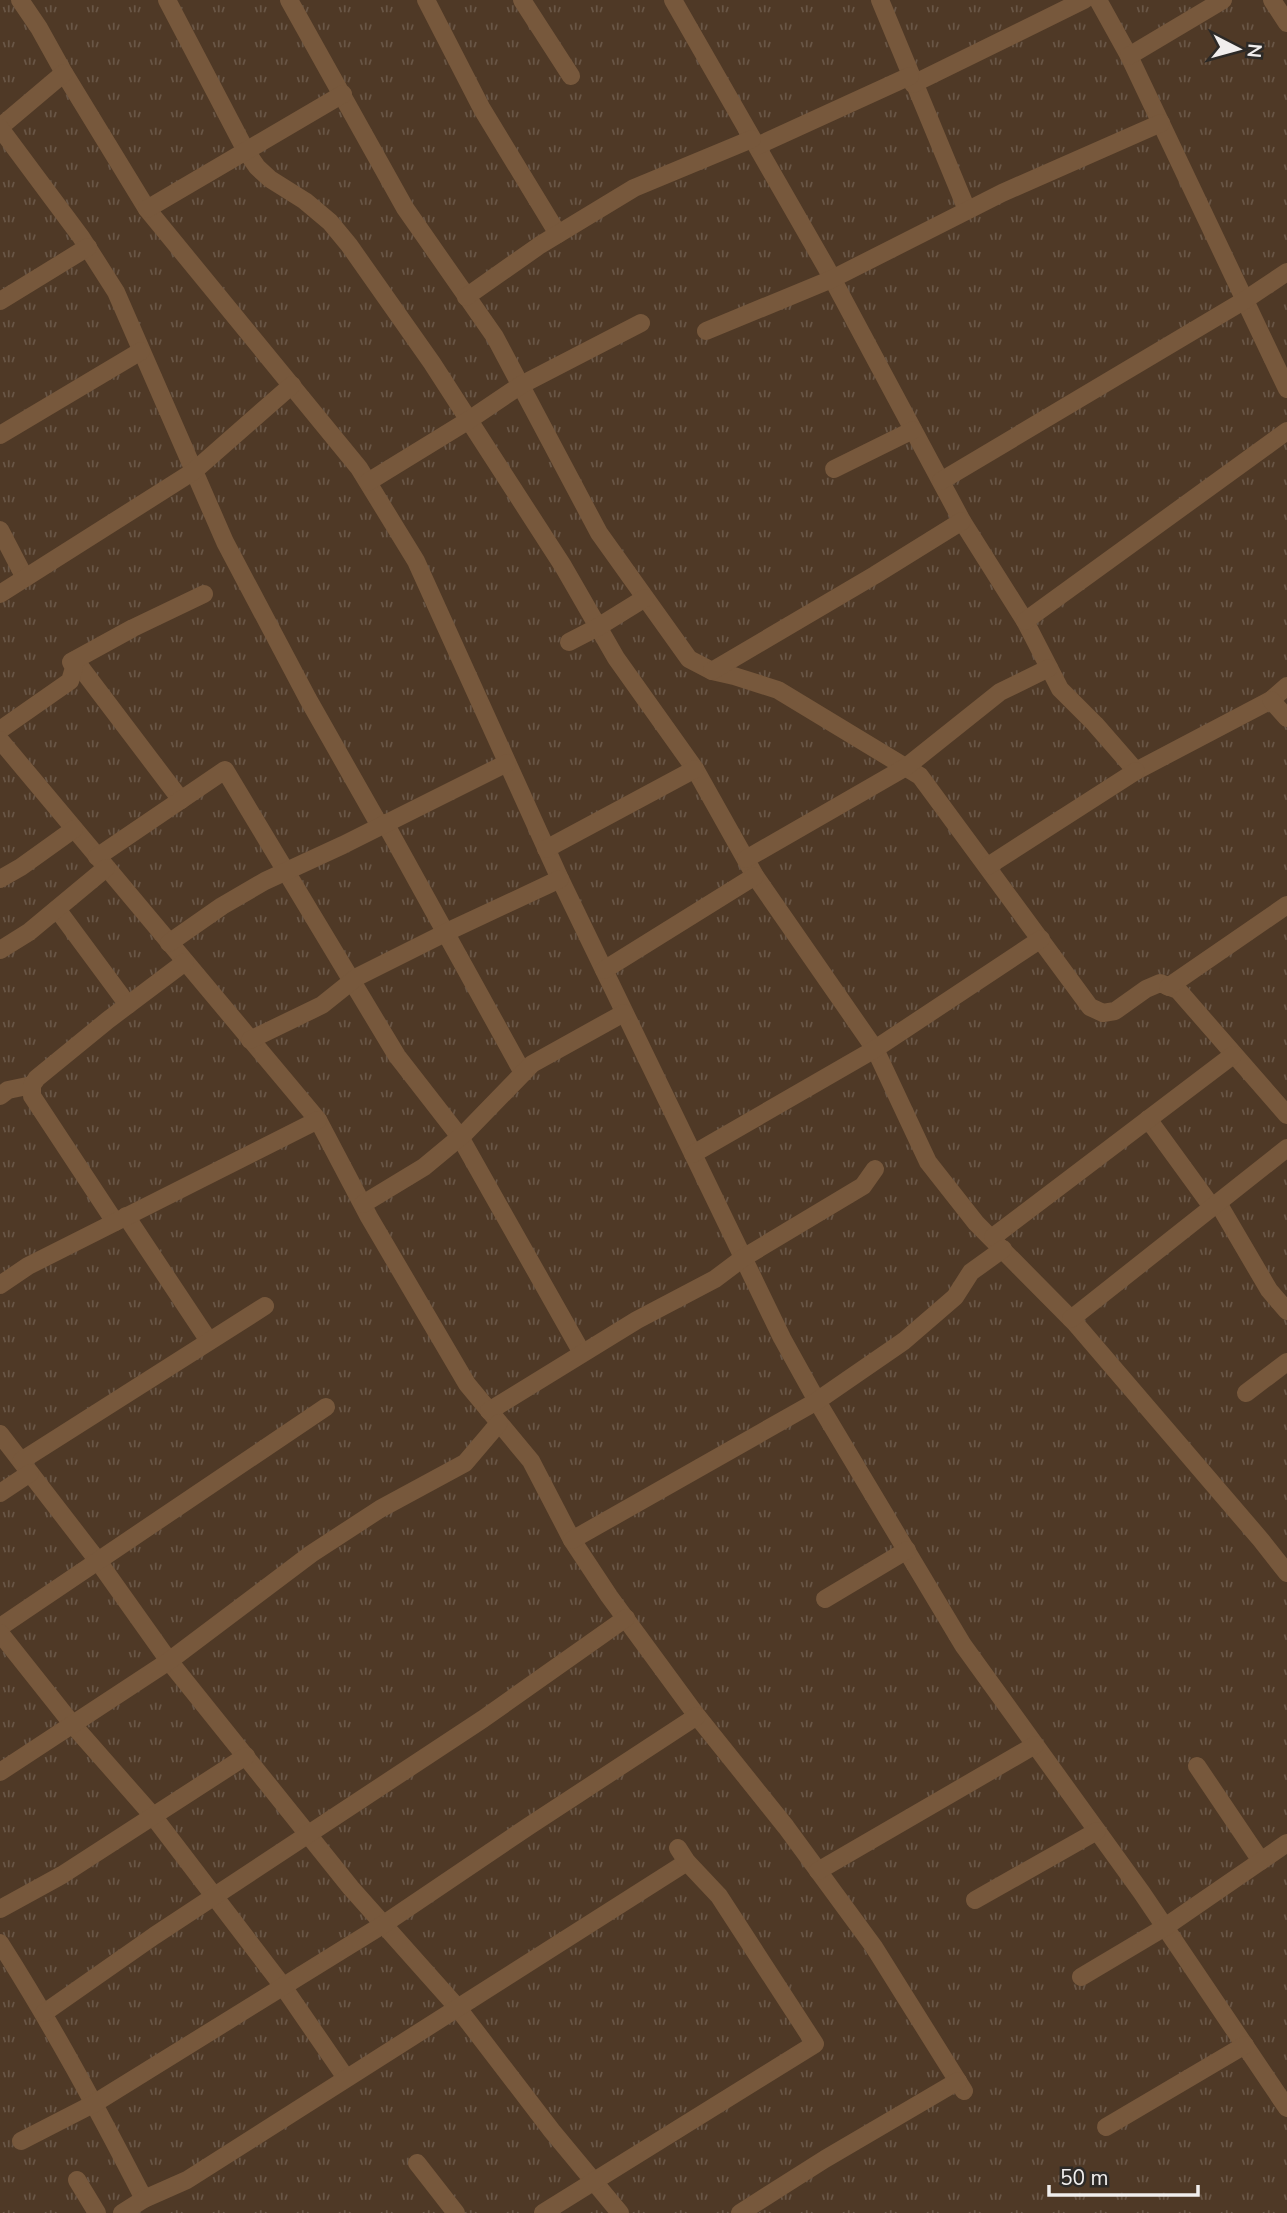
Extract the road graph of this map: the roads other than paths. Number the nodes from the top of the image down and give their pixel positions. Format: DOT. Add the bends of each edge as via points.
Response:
graph roads {
  1 [pos="20,0"];
  2 [pos="167,0"];
  3 [pos="289,0"];
  4 [pos="426,0"];
  5 [pos="522,0"];
  6 [pos="673,0"];
  7 [pos="880,0"];
  8 [pos="1084,0"];
  9 [pos="1098,0"];
  10 [pos="1223,0"];
  11 [pos="1272,0"];
  12 [pos="1287,23"];
  13 [pos="1129,55"];
  14 [pos="64,72"];
  15 [pos="571,76"];
  16 [pos="912,80"];
  17 [pos="342,94"];
  18 [pos="1161,123"];
  19 [pos="0,127"];
  20 [pos="755,143"];
  21 [pos="246,150"];
  22 [pos="147,209"];
  23 [pos="967,210"];
  24 [pos="558,234"];
  25 [pos="88,247"];
  26 [pos="1287,272"];
  27 [pos="832,279"];
  28 [pos="466,297"];
  29 [pos="1245,300"];
  30 [pos="0,301"];
  31 [pos="641,323"];
  32 [pos="706,331"];
  33 [pos="141,351"];
  34 [pos="292,384"];
  35 [pos="521,385"];
  36 [pos="1287,388"];
  37 [pos="469,420"];
  38 [pos="913,430"];
  39 [pos="1287,431"];
  40 [pos="0,435"];
  41 [pos="834,469"];
  42 [pos="194,471"];
  43 [pos="941,481"];
  44 [pos="368,482"];
  45 [pos="962,521"];
  46 [pos="0,530"];
  47 [pos="25,578"];
  48 [pos="0,594"];
  49 [pos="204,594"];
  50 [pos="645,598"];
  51 [pos="1024,621"];
  52 [pos="598,627"];
  53 [pos="569,642"];
  54 [pos="75,660"];
  55 [pos="1049,668"];
  56 [pos="712,671"];
  57 [pos="1287,686"];
  58 [pos="1271,700"];
  59 [pos="1287,718"];
  60 [pos="0,730"];
  61 [pos="0,740"];
  62 [pos="508,763"];
  63 [pos="906,767"];
  64 [pos="695,769"];
  65 [pos="1136,771"];
  66 [pos="181,800"];
  67 [pos="383,824"];
  68 [pos="74,829"];
  69 [pos="546,849"];
  70 [pos="746,859"];
  71 [pos="102,863"];
  72 [pos="988,866"];
  73 [pos="285,872"];
  74 [pos="755,876"];
  75 [pos="0,879"];
  76 [pos="560,879"];
  77 [pos="1287,905"];
  78 [pos="57,909"];
  79 [pos="445,933"];
  80 [pos="1041,939"];
  81 [pos="170,943"];
  82 [pos="0,950"];
  83 [pos="186,962"];
  84 [pos="604,970"];
  85 [pos="351,982"];
  86 [pos="1168,987"];
  87 [pos="128,1005"];
  88 [pos="624,1013"];
  89 [pos="250,1040"];
  90 [pos="875,1049"];
  91 [pos="1233,1055"];
  92 [pos="523,1073"];
  93 [pos="32,1086"];
  94 [pos="0,1096"];
  95 [pos="1287,1115"];
  96 [pos="1148,1119"];
  97 [pos="318,1120"];
  98 [pos="460,1138"];
  99 [pos="1287,1148"];
  100 [pos="693,1154"];
  101 [pos="874,1169"];
  102 [pos="363,1204"];
  103 [pos="1215,1205"];
  104 [pos="120,1219"];
  105 [pos="998,1243"];
  106 [pos="743,1258"];
  107 [pos="0,1285"];
  108 [pos="265,1306"];
  109 [pos="1287,1311"];
  110 [pos="1071,1319"];
  111 [pos="209,1341"];
  112 [pos="582,1353"];
  113 [pos="1287,1362"];
  114 [pos="1246,1393"];
  115 [pos="817,1401"];
  116 [pos="326,1407"];
  117 [pos="494,1417"];
  118 [pos="0,1434"];
  119 [pos="25,1467"];
  120 [pos="0,1493"];
  121 [pos="572,1540"];
  122 [pos="907,1550"];
  123 [pos="98,1561"];
  124 [pos="1287,1573"];
  125 [pos="825,1598"];
  126 [pos="626,1618"];
  127 [pos="0,1630"];
  128 [pos="169,1661"];
  129 [pos="697,1716"];
  130 [pos="73,1725"];
  131 [pos="1035,1745"];
  132 [pos="246,1756"];
  133 [pos="1198,1766"];
  134 [pos="0,1772"];
  135 [pos="153,1816"];
  136 [pos="1097,1831"];
  137 [pos="308,1834"];
  138 [pos="1287,1843"];
  139 [pos="1261,1861"];
  140 [pos="818,1871"];
  141 [pos="214,1896"];
  142 [pos="975,1900"];
  143 [pos="0,1909"];
  144 [pos="384,1924"];
  145 [pos="1165,1927"];
  146 [pos="0,1943"];
  147 [pos="1081,1977"];
  148 [pos="282,1985"];
  149 [pos="457,2007"];
  150 [pos="44,2012"];
  151 [pos="1245,2045"];
  152 [pos="346,2078"];
  153 [pos="95,2103"];
  154 [pos="1287,2108"];
  155 [pos="1106,2127"];
  156 [pos="21,2141"];
  157 [pos="417,2164"];
  158 [pos="77,2180"];
  159 [pos="594,2181"];
  160 [pos="144,2199"];
  161 [pos="97,2213"];
  162 [pos="122,2213"];
  163 [pos="456,2213"];
  164 [pos="543,2213"];
  165 [pos="620,2213"];
  166 [pos="740,2213"];
  1 -- 14 [label="street"];
  2 -- 21 [label="street"];
  3 -- 17 [label="street"];
  4 -- 24 [label="street" via="482,109"];
  5 -- 15 [label="street"];
  6 -- 20 [label="street"];
  7 -- 16 [label="street"];
  8 -- 16 [label="street"];
  9 -- 13 [label="street"];
  10 -- 13 [label="street"];
  11 -- 12 [label="street"];
  13 -- 18 [label="street"];
  14 -- 19 [label="street"];
  14 -- 22 [label="street"];
  16 -- 20 [label="street"];
  16 -- 23 [label="street"];
  17 -- 21 [label="street"];
  17 -- 28 [label="street" via="405,208"];
  18 -- 23 [label="street"];
  18 -- 29 [label="street"];
  19 -- 25 [label="street"];
  20 -- 24 [label="street" via="634,188"];
  20 -- 27 [label="street"];
  21 -- 22 [label="street"];
  21 -- 37 [label="street" via="270,179 305,201 349,245"];
  22 -- 34 [label="street"];
  23 -- 27 [label="street"];
  24 -- 28 [label="street"];
  25 -- 30 [label="street"];
  25 -- 33 [label="street" via="116,292"];
  26 -- 29 [label="street"];
  27 -- 32 [label="street"];
  27 -- 38 [label="street"];
  28 -- 35 [label="street"];
  29 -- 36 [label="street"];
  29 -- 43 [label="street"];
  31 -- 35 [label="street"];
  33 -- 40 [label="street"];
  33 -- 42 [label="street"];
  34 -- 42 [label="street"];
  34 -- 44 [label="street"];
  35 -- 37 [label="street"];
  35 -- 50 [label="street" via="599,533"];
  37 -- 44 [label="street"];
  37 -- 52 [label="street"];
  38 -- 41 [label="street"];
  38 -- 43 [label="street"];
  39 -- 51 [label="street"];
  42 -- 47 [label="street"];
  42 -- 67 [label="street" via="225,542 289,663"];
  43 -- 45 [label="street"];
  44 -- 62 [label="street" via="416,561"];
  45 -- 51 [label="street"];
  45 -- 56 [label="street"];
  46 -- 47 [label="street"];
  47 -- 48 [label="street"];
  49 -- 54 [label="street"];
  50 -- 52 [label="street"];
  50 -- 56 [label="street" via="689,659"];
  51 -- 55 [label="street"];
  52 -- 53 [label="street"];
  52 -- 64 [label="street"];
  54 -- 60 [label="street" via="71,662 71,681"];
  54 -- 66 [label="street"];
  55 -- 63 [label="street" via="1000,692"];
  55 -- 65 [label="street" via="1060,689"];
  56 -- 63 [label="street" via="778,691"];
  57 -- 58 [label="street"];
  58 -- 59 [label="street"];
  58 -- 65 [label="street"];
  61 -- 68 [label="street"];
  62 -- 67 [label="street"];
  62 -- 69 [label="street"];
  63 -- 70 [label="street"];
  63 -- 72 [label="street" via="920,776"];
  64 -- 69 [label="street"];
  64 -- 70 [label="street"];
  65 -- 72 [label="street"];
  66 -- 71 [label="street"];
  66 -- 73 [label="street" via="225,770"];
  67 -- 73 [label="street"];
  67 -- 79 [label="street"];
  68 -- 71 [label="street"];
  68 -- 75 [label="street"];
  69 -- 76 [label="street"];
  70 -- 74 [label="street"];
  71 -- 78 [label="street"];
  71 -- 81 [label="street"];
  72 -- 80 [label="street"];
  73 -- 81 [label="street" via="222,906"];
  73 -- 85 [label="street"];
  74 -- 84 [label="street"];
  74 -- 90 [label="street"];
  76 -- 79 [label="street"];
  76 -- 84 [label="street"];
  77 -- 86 [label="street"];
  78 -- 82 [label="street"];
  78 -- 87 [label="street"];
  79 -- 85 [label="street"];
  79 -- 92 [label="street"];
  80 -- 86 [label="street" via="1090,1007 1103,1013 1115,1011 1146,989 1160,984"];
  80 -- 90 [label="street"];
  81 -- 83 [label="street"];
  83 -- 87 [label="street"];
  83 -- 89 [label="street"];
  84 -- 88 [label="street"];
  85 -- 89 [label="street" via="321,1005"];
  85 -- 98 [label="street" via="397,1056"];
  86 -- 91 [label="street" via="1178,990"];
  87 -- 93 [label="street"];
  88 -- 92 [label="street"];
  88 -- 100 [label="street"];
  89 -- 97 [label="street"];
  90 -- 100 [label="street"];
  90 -- 105 [label="street" via="928,1162 976,1223"];
  91 -- 95 [label="street"];
  91 -- 96 [label="street"];
  92 -- 98 [label="street"];
  93 -- 94 [label="street"];
  93 -- 104 [label="street" via="32,1096"];
  96 -- 103 [label="street"];
  96 -- 105 [label="street"];
  97 -- 102 [label="street"];
  97 -- 104 [label="street"];
  98 -- 102 [label="street" via="424,1167"];
  98 -- 112 [label="street"];
  99 -- 103 [label="street"];
  100 -- 106 [label="street"];
  101 -- 106 [label="street" via="863,1186"];
  102 -- 117 [label="street" via="467,1384"];
  103 -- 109 [label="street"];
  103 -- 110 [label="street"];
  104 -- 107 [label="street" via="27,1266"];
  104 -- 111 [label="street"];
  105 -- 110 [label="street"];
  105 -- 115 [label="street" via="955,1297 904,1341"];
  106 -- 112 [label="street" via="715,1279"];
  106 -- 115 [label="street"];
  108 -- 111 [label="street"];
  110 -- 124 [label="street"];
  111 -- 119 [label="street"];
  112 -- 117 [label="street"];
  113 -- 114 [label="street"];
  115 -- 121 [label="street"];
  115 -- 122 [label="street"];
  116 -- 123 [label="street"];
  117 -- 121 [label="street" via="531,1461"];
  117 -- 128 [label="street" via="465,1463 380,1509 311,1554"];
  118 -- 119 [label="street"];
  119 -- 120 [label="street"];
  119 -- 123 [label="street"];
  121 -- 126 [label="street"];
  122 -- 125 [label="street"];
  122 -- 131 [label="street" via="963,1645"];
  123 -- 127 [label="street"];
  123 -- 128 [label="street"];
  126 -- 129 [label="street"];
  126 -- 137 [label="street"];
  127 -- 130 [label="street"];
  128 -- 130 [label="street"];
  128 -- 132 [label="street"];
  129 -- 140 [label="street"];
  129 -- 144 [label="street"];
  130 -- 134 [label="street"];
  130 -- 135 [label="street"];
  131 -- 136 [label="street"];
  131 -- 140 [label="street"];
  132 -- 135 [label="street"];
  132 -- 137 [label="street"];
  133 -- 139 [label="street"];
  135 -- 141 [label="street"];
  135 -- 143 [label="street"];
  136 -- 142 [label="street"];
  136 -- 145 [label="street"];
  137 -- 141 [label="street"];
  137 -- 144 [label="street"];
  138 -- 139 [label="street"];
  139 -- 145 [label="street"];
  140 -- 166 [label="street" via="874,1947 961,2086 825,2159"];
  141 -- 148 [label="street"];
  141 -- 150 [label="street"];
  144 -- 148 [label="street"];
  144 -- 149 [label="street"];
  145 -- 147 [label="street"];
  145 -- 151 [label="street"];
  146 -- 150 [label="street"];
  148 -- 152 [label="street"];
  148 -- 153 [label="street"];
  149 -- 152 [label="street"];
  149 -- 159 [label="street"];
  149 -- 159 [label="street" via="683,1855 719,1896 815,2043"];
  150 -- 153 [label="street"];
  151 -- 154 [label="street"];
  151 -- 155 [label="street"];
  152 -- 160 [label="street" via="187,2180"];
  153 -- 156 [label="street"];
  153 -- 160 [label="street"];
  157 -- 163 [label="street"];
  158 -- 161 [label="street"];
  159 -- 164 [label="street"];
  159 -- 165 [label="street"];
  160 -- 162 [label="street"];
}
